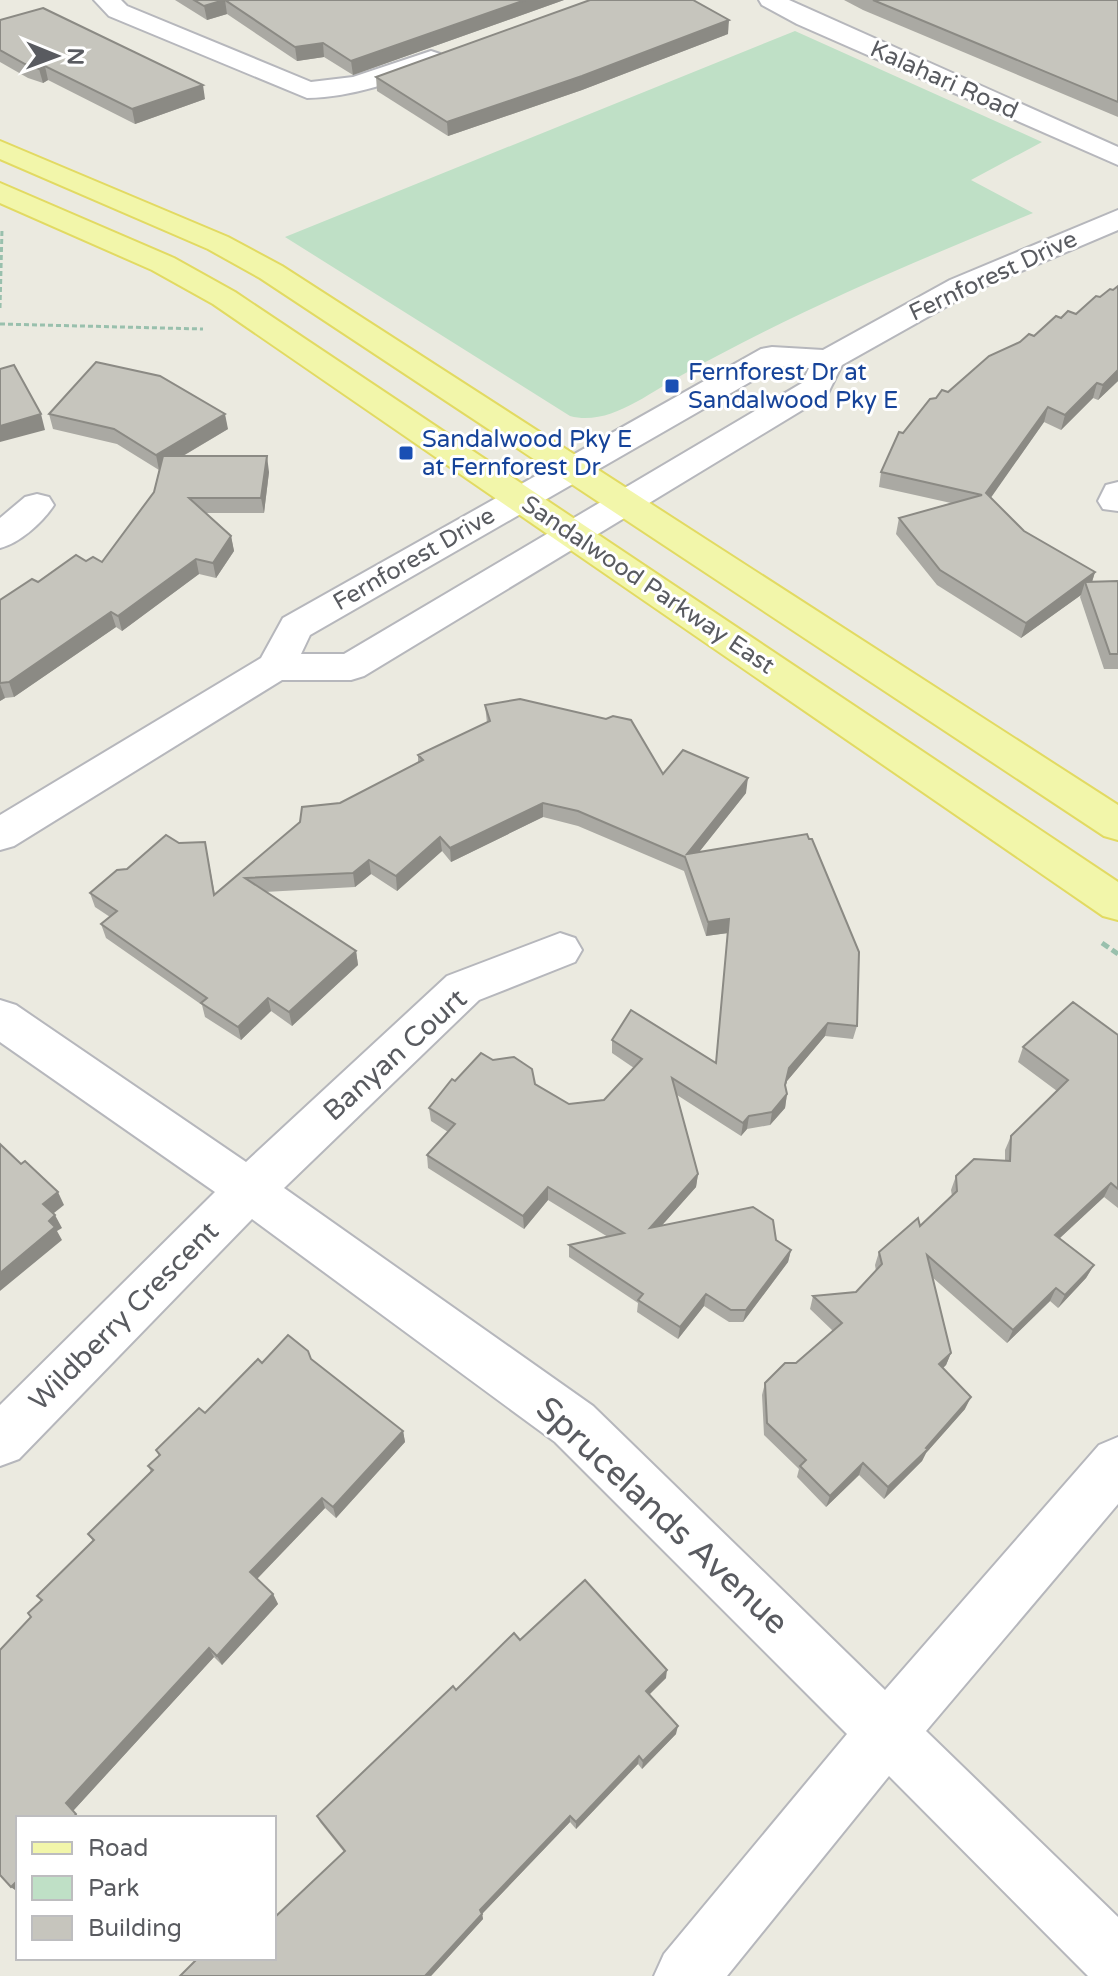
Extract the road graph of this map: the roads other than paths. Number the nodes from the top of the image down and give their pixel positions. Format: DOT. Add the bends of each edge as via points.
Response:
graph roads {
  1 [pos="106,0"];
  2 [pos="771,0"];
  3 [pos="448,53"];
  4 [pos="0,149"];
  5 [pos="1118,157"];
  6 [pos="1,193"];
  7 [pos="1118,219"];
  8 [pos="828,360"];
  9 [pos="572,468"];
  10 [pos="520,499"];
  11 [pos="627,502"];
  12 [pos="37,505"];
  13 [pos="573,536"];
  14 [pos="0,537"];
  15 [pos="275,667"];
  16 [pos="1118,825"];
  17 [pos="0,835"];
  18 [pos="1118,904"];
  19 [pos="560,950"];
  20 [pos="0,1018"];
  21 [pos="249,1190"];
  22 [pos="0,1441"];
  23 [pos="1118,1463"];
  24 [pos="888,1731"];
  25 [pos="1118,1961"];
  26 [pos="686,1976"];
  1 -- 3 [label="street" via="118,11 307,90 359,85"];
  2 -- 5 [label="street, Kalahari Road"];
  4 -- 9 [label="main road, Sandalwood Parkway East" via="218,243 271,272"];
  6 -- 10 [label="main road, Sandalwood Parkway East" via="194,280"];
  7 -- 8 [label="street, Fernforest Drive" via="961,286"];
  8 -- 9 [label="street, Fernforest Drive" via="772,356"];
  8 -- 11 [label="street, Fernforest Drive" via="816,388"];
  9 -- 10 [label="street, Fernforest Drive"];
  9 -- 11 [label="main road, Sandalwood Parkway East"];
  10 -- 13 [label="main road, Sandalwood Parkway East"];
  10 -- 15 [label="street, Fernforest Drive" via="296,627"];
  11 -- 13 [label="street, Fernforest Drive"];
  11 -- 16 [label="main road, Sandalwood Parkway East"];
  12 -- 14 [label="street"];
  13 -- 15 [label="street, Fernforest Drive" via="351,667"];
  13 -- 18 [label="main road, Sandalwood Parkway East"];
  15 -- 17 [label="street"];
  19 -- 21 [label="street, Banyan Court" via="463,988"];
  20 -- 21 [label="street, Sprucelands Avenue"];
  21 -- 22 [label="street, Wildberry Crescent"];
  21 -- 24 [label="street, Sprucelands Avenue" via="574,1424"];
  23 -- 24 [label="street"];
  24 -- 25 [label="street, Sprucelands Avenue"];
  24 -- 26 [label="street"];
}
